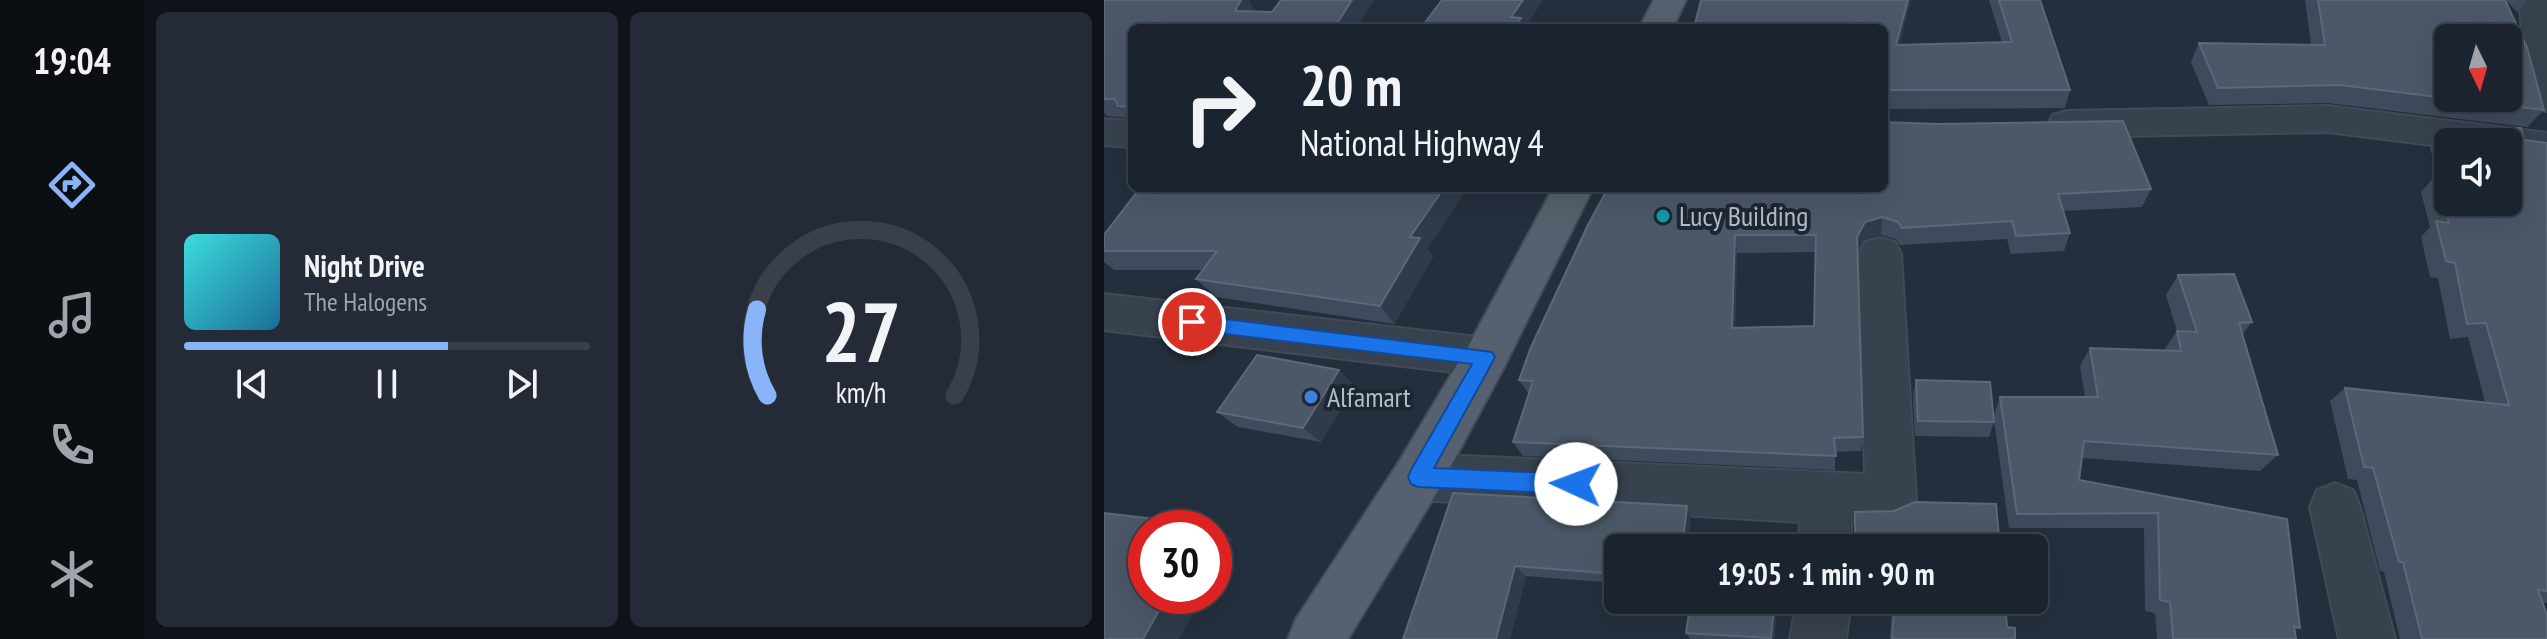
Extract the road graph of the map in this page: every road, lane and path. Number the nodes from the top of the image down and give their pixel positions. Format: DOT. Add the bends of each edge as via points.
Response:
graph roads {
  1 [pos="1670,0"];
  2 [pos="2535,0"];
  3 [pos="1658,24"];
  4 [pos="2547,99"];
  5 [pos="2029,125"];
  6 [pos="1104,132"];
  7 [pos="1128,134"];
  8 [pos="2547,146"];
  9 [pos="1571,192"];
  10 [pos="1880,254"];
  11 [pos="1104,312"];
  12 [pos="1486,357"];
  13 [pos="1418,477"];
  14 [pos="2335,507"];
  15 [pos="1825,523"];
  16 [pos="1822,614"];
  17 [pos="1316,639"];
  18 [pos="1818,639"];
  19 [pos="2367,639"];
  1 -- 3 [label="main road"];
  2 -- 4 [label="street"];
  5 -- 8 [label="street" via="2328,119"];
  6 -- 7 [label="street"];
  9 -- 12 [label="main road"];
  10 -- 15 [label="street" via="1891,498"];
  11 -- 12 [label="street"];
  12 -- 13 [label="main road"];
  13 -- 15 [label="street"];
  13 -- 17 [label="main road"];
  14 -- 19 [label="street"];
  16 -- 18 [label="street"];
}
